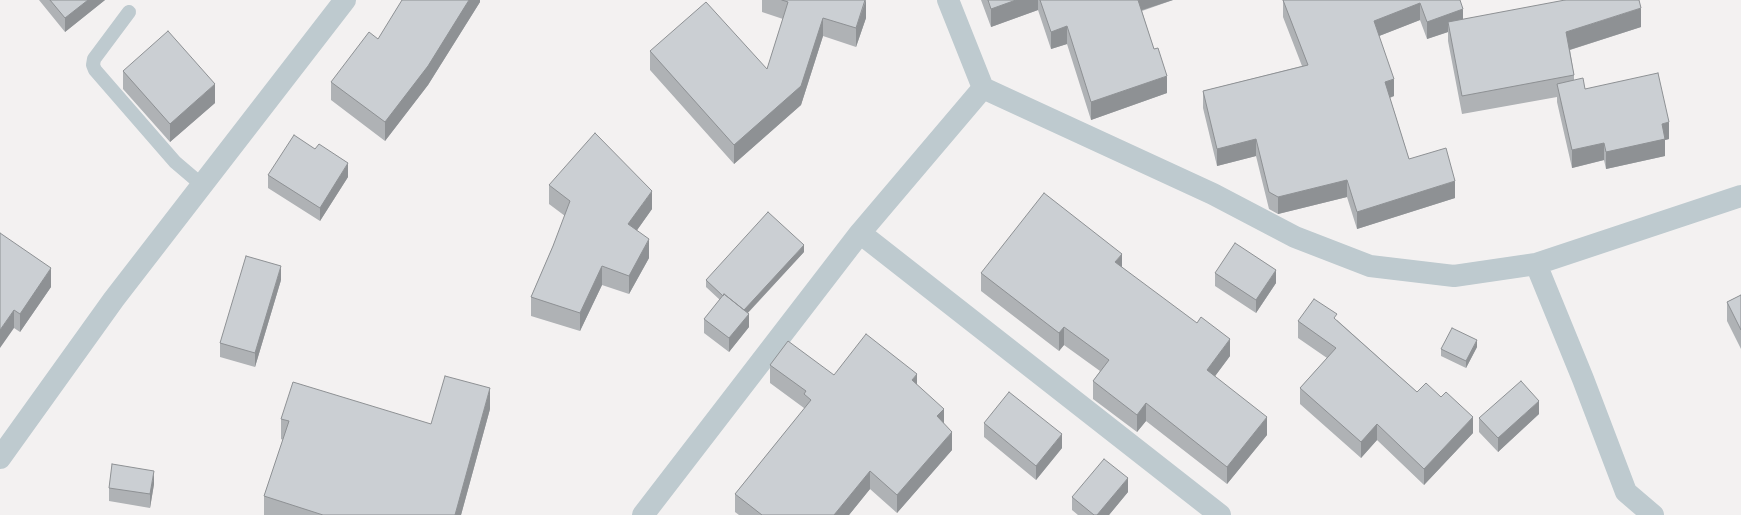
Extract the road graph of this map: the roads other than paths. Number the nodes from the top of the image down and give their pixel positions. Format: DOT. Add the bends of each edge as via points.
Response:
graph roads {
  1 [pos="345,0"];
  2 [pos="948,0"];
  3 [pos="129,12"];
  4 [pos="984,88"];
  5 [pos="202,184"];
  6 [pos="1741,196"];
  7 [pos="860,233"];
  8 [pos="1536,264"];
  9 [pos="0,458"];
  10 [pos="643,515"];
  11 [pos="1220,515"];
  12 [pos="1653,515"];
  1 -- 5 [label="street"];
  2 -- 4 [label="street"];
  3 -- 5 [label="lane" via="94,59 95,70 175,162"];
  4 -- 7 [label="street"];
  4 -- 8 [label="street" via="1213,194 1295,237 1370,266 1454,276"];
  5 -- 9 [label="street" via="114,299"];
  6 -- 8 [label="street"];
  7 -- 10 [label="street"];
  7 -- 11 [label="street"];
  8 -- 12 [label="street" via="1626,492"];
}
